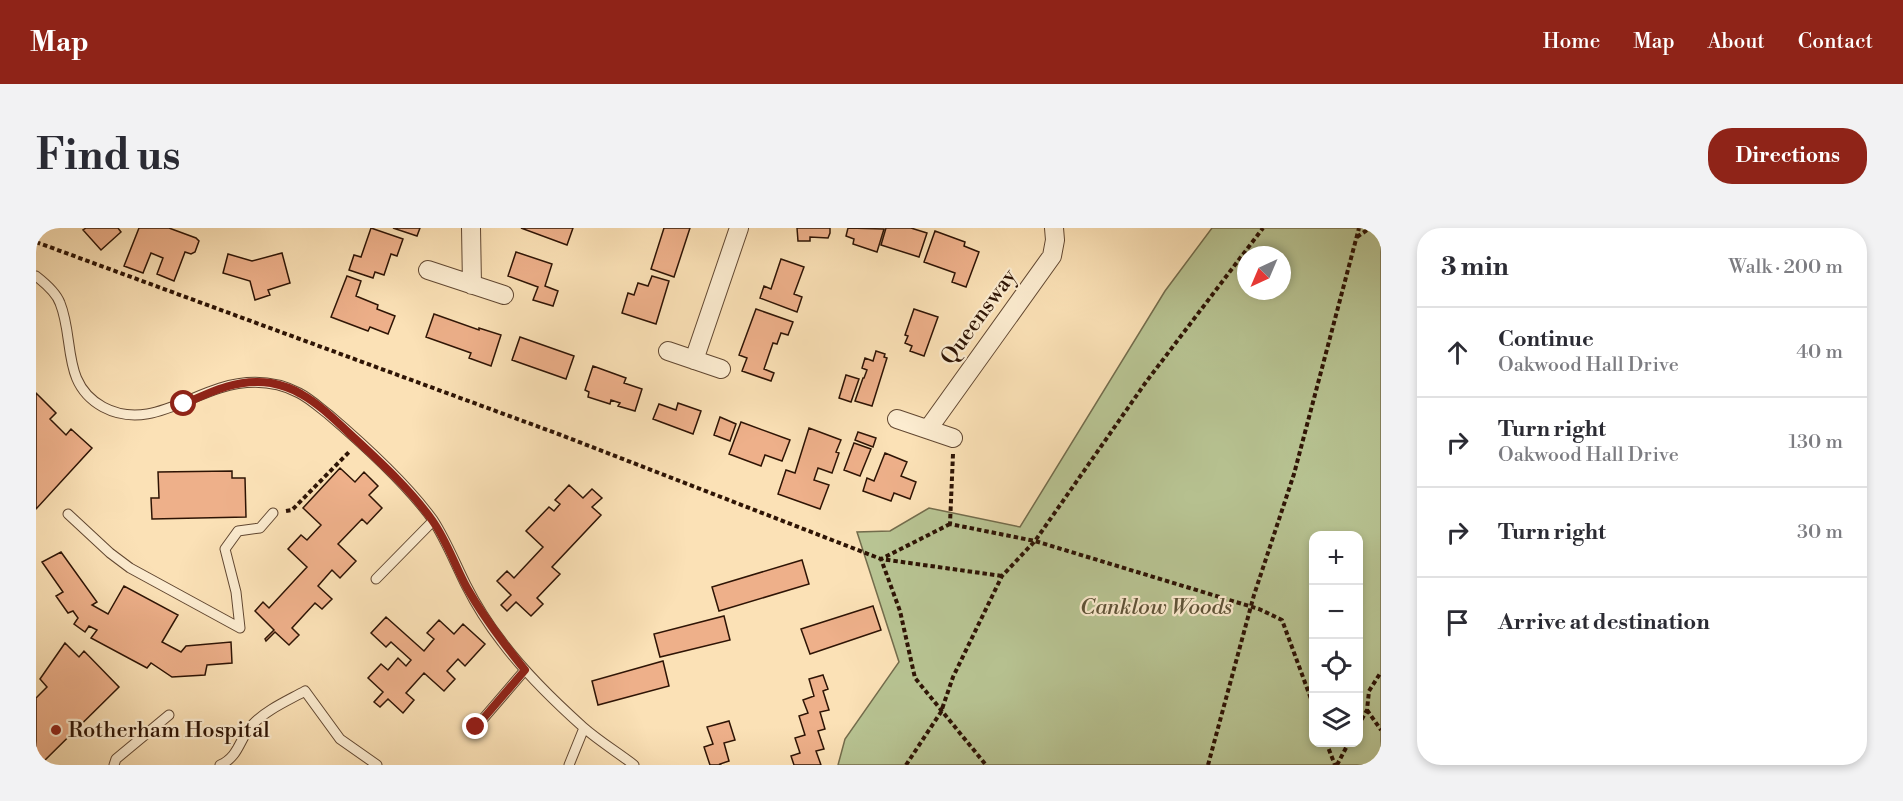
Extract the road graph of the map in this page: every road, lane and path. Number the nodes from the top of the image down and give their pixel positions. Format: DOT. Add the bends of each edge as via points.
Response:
graph roads {
  1 [pos="471,228"];
  2 [pos="739,228"];
  3 [pos="1054,228"];
  4 [pos="1263,228"];
  5 [pos="1359,228"];
  6 [pos="1370,228"];
  7 [pos="1356,238"];
  8 [pos="36,242"];
  9 [pos="428,270"];
  10 [pos="36,276"];
  11 [pos="472,285"];
  12 [pos="504,295"];
  13 [pos="668,351"];
  14 [pos="694,360"];
  15 [pos="722,369"];
  16 [pos="897,419"];
  17 [pos="928,429"];
  18 [pos="953,438"];
  19 [pos="359,442"];
  20 [pos="273,513"];
  21 [pos="68,514"];
  22 [pos="433,521"];
  23 [pos="950,524"];
  24 [pos="1035,541"];
  25 [pos="881,559"];
  26 [pos="1002,576"];
  27 [pos="376,579"];
  28 [pos="1250,607"];
  29 [pos="525,670"];
  30 [pos="1381,672"];
  31 [pos="1309,693"];
  32 [pos="1367,710"];
  33 [pos="942,712"];
  34 [pos="169,715"];
  35 [pos="1363,718"];
  36 [pos="476,727"];
  37 [pos="584,728"];
  38 [pos="1381,730"];
  39 [pos="1328,747"];
  40 [pos="1347,747"];
  41 [pos="114,765"];
  42 [pos="220,765"];
  43 [pos="377,765"];
  44 [pos="569,765"];
  45 [pos="634,765"];
  46 [pos="906,765"];
  47 [pos="986,765"];
  48 [pos="1208,765"];
  49 [pos="1336,765"];
  1 -- 11 [label="street"];
  2 -- 14 [label="street"];
  3 -- 17 [label="street, Queensway" via="1052,256"];
  4 -- 24 [label="path" via="1146,382"];
  5 -- 7 [label="path"];
  6 -- 7 [label="path"];
  7 -- 28 [label="path" via="1294,474"];
  8 -- 25 [label="path" via="561,435"];
  9 -- 11 [label="street"];
  10 -- 19 [label="lane" via="60,301 76,379 89,397 106,409 144,415 238,383 272,384 300,393"];
  11 -- 12 [label="street"];
  13 -- 14 [label="street"];
  14 -- 15 [label="street"];
  16 -- 17 [label="street"];
  17 -- 18 [label="street"];
  18 -- 23 [label="path"];
  19 -- 20 [label="path" via="292,510"];
  19 -- 22 [label="lane"];
  20 -- 21 [label="lane" via="260,528 238,531 225,549 240,628 130,568"];
  22 -- 27 [label="lane"];
  22 -- 29 [label="lane" via="487,621"];
  23 -- 24 [label="path"];
  23 -- 25 [label="path"];
  24 -- 26 [label="path"];
  24 -- 28 [label="path"];
  25 -- 26 [label="path"];
  25 -- 33 [label="path" via="900,612 915,678"];
  26 -- 33 [label="path" via="952,677"];
  28 -- 31 [label="path" via="1282,620"];
  28 -- 48 [label="path"];
  29 -- 36 [label="lane"];
  29 -- 37 [label="lane"];
  30 -- 32 [label="path" via="1369,691"];
  32 -- 35 [label="path"];
  32 -- 38 [label="path"];
  33 -- 46 [label="path"];
  33 -- 47 [label="path"];
  34 -- 41 [label="lane" via="116,759"];
  37 -- 44 [label="lane"];
  37 -- 45 [label="lane"];
  39 -- 49 [label="path"];
  40 -- 49 [label="path"];
  42 -- 43 [label="lane" via="236,753 251,726 304,691 340,739"];
}
